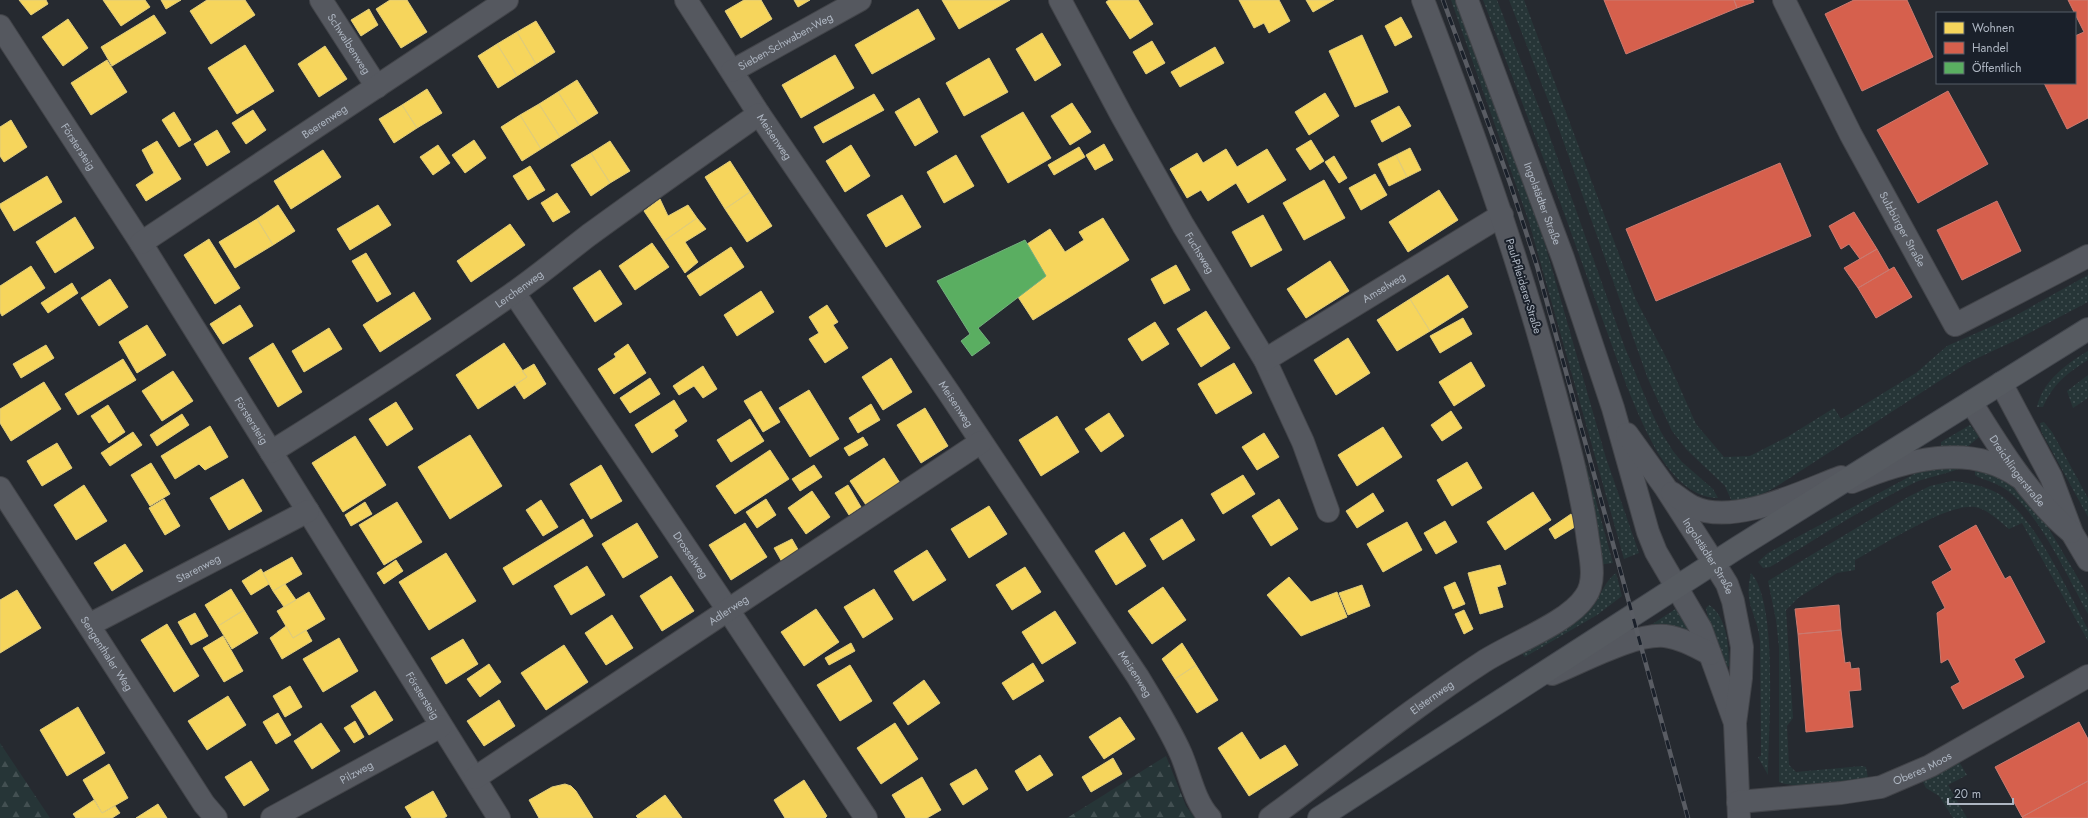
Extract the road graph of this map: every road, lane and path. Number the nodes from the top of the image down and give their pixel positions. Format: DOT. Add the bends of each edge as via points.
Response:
graph roads {
  1 [pos="321,0"];
  2 [pos="507,0"];
  3 [pos="686,0"];
  4 [pos="860,0"];
  5 [pos="1060,0"];
  6 [pos="1423,0"];
  7 [pos="1467,0"];
  8 [pos="1784,0"];
  9 [pos="0,26"];
  10 [pos="732,71"];
  11 [pos="377,87"];
  12 [pos="759,114"];
  13 [pos="1502,215"];
  14 [pos="141,242"];
  15 [pos="2088,256"];
  16 [pos="514,293"];
  17 [pos="2088,329"];
  18 [pos="1265,360"];
  19 [pos="2001,383"];
  20 [pos="1970,402"];
  21 [pos="1613,408"];
  22 [pos="981,442"];
  23 [pos="271,452"];
  24 [pos="1862,470"];
  25 [pos="2019,477"];
  26 [pos="1665,487"];
  27 [pos="0,488"];
  28 [pos="1826,492"];
  29 [pos="308,511"];
  30 [pos="1328,511"];
  31 [pos="2072,532"];
  32 [pos="2088,560"];
  33 [pos="1714,563"];
  34 [pos="1592,580"];
  35 [pos="1677,586"];
  36 [pos="728,610"];
  37 [pos="89,625"];
  38 [pos="1710,654"];
  39 [pos="2088,676"];
  40 [pos="1534,681"];
  41 [pos="1735,723"];
  42 [pos="441,726"];
  43 [pos="475,778"];
  44 [pos="1738,810"];
  45 [pos="216,818"];
  46 [pos="272,818"];
  47 [pos="499,818"];
  48 [pos="866,818"];
  49 [pos="1210,818"];
  50 [pos="1270,818"];
  51 [pos="1319,818"];
  1 -- 11 [label="street, Schwalbenweg"];
  2 -- 11 [label="street, Beerenweg"];
  3 -- 10 [label="street, Meisenweg"];
  4 -- 10 [label="street, Sieben-Schwaben-Weg"];
  5 -- 18 [label="street, Fuchsweg" via="1183,225"];
  6 -- 13 [label="street, Paul-Pfleiderer-Straße"];
  7 -- 21 [label="street, Ingolstädter Straße" via="1562,258"];
  8 -- 15 [label="street, Sulzbürger Straße" via="1851,134 1955,325"];
  9 -- 14 [label="street, Förstersteig"];
  10 -- 12 [label="street, Meisenweg"];
  11 -- 14 [label="street, Beerenweg"];
  12 -- 16 [label="street, Lerchenweg"];
  12 -- 22 [label="street, Meisenweg"];
  13 -- 18 [label="street, Amselweg"];
  13 -- 34 [label="street, Paul-Pfleiderer-Straße" via="1534,317 1573,458 1584,512"];
  14 -- 23 [label="street, Förstersteig"];
  16 -- 23 [label="street, Lerchenweg" via="353,401"];
  16 -- 36 [label="street, Drosselweg"];
  17 -- 19 [label="main road"];
  18 -- 30 [label="street, Fuchsweg" via="1303,442"];
  19 -- 20 [label="main road"];
  19 -- 31 [label="street, Dreichlingerstraße" via="2051,477"];
  20 -- 24 [label="main road"];
  20 -- 25 [label="street, Dreichlingerstraße"];
  21 -- 26 [label="street, Ingolstädter Straße" via="1638,451"];
  21 -- 35 [label="street, Ingolstädter Straße" via="1648,532 1656,552"];
  22 -- 36 [label="street, Adlerweg"];
  22 -- 49 [label="street, Meisenweg" via="1138,677 1164,720 1181,754 1199,802"];
  23 -- 29 [label="street, Förstersteig"];
  24 -- 26 [label="street" via="1742,512 1697,509"];
  24 -- 28 [label="main road"];
  25 -- 28 [label="street" via="1992,463 1973,458 1947,457 1916,461"];
  25 -- 31 [label="street, Dreichlingerstraße" via="2052,515"];
  26 -- 33 [label="street, Ingolstädter Straße"];
  27 -- 37 [label="street, Sengenthaler Weg"];
  28 -- 33 [label="main road"];
  29 -- 37 [label="street, Starenweg"];
  29 -- 42 [label="street, Förstersteig"];
  31 -- 32 [label="street, Dreichlingerstraße"];
  33 -- 35 [label="main road"];
  33 -- 41 [label="street, Ingolstädter Straße" via="1727,584 1733,601 1742,647"];
  34 -- 50 [label="street, Elsternweg" via="1585,598 1562,617 1509,646 1456,680"];
  35 -- 38 [label="street, Ingolstädter Straße" via="1701,629"];
  35 -- 40 [label="main road"];
  36 -- 43 [label="street, Adlerweg"];
  36 -- 48 [label="street, Drosselweg"];
  37 -- 45 [label="street, Sengenthaler Weg" via="204,804"];
  38 -- 40 [label="street" via="1678,639 1654,636 1629,642"];
  38 -- 41 [label="street, Ingolstädter Straße"];
  39 -- 44 [label="street, Oberes Moos" via="1930,766 1881,787"];
  40 -- 51 [label="main road"];
  41 -- 44 [label="street, Ingolstädter Straße"];
  42 -- 43 [label="street, Förstersteig"];
  42 -- 46 [label="street, Pilzweg"];
  43 -- 47 [label="street, Förstersteig"];
}
